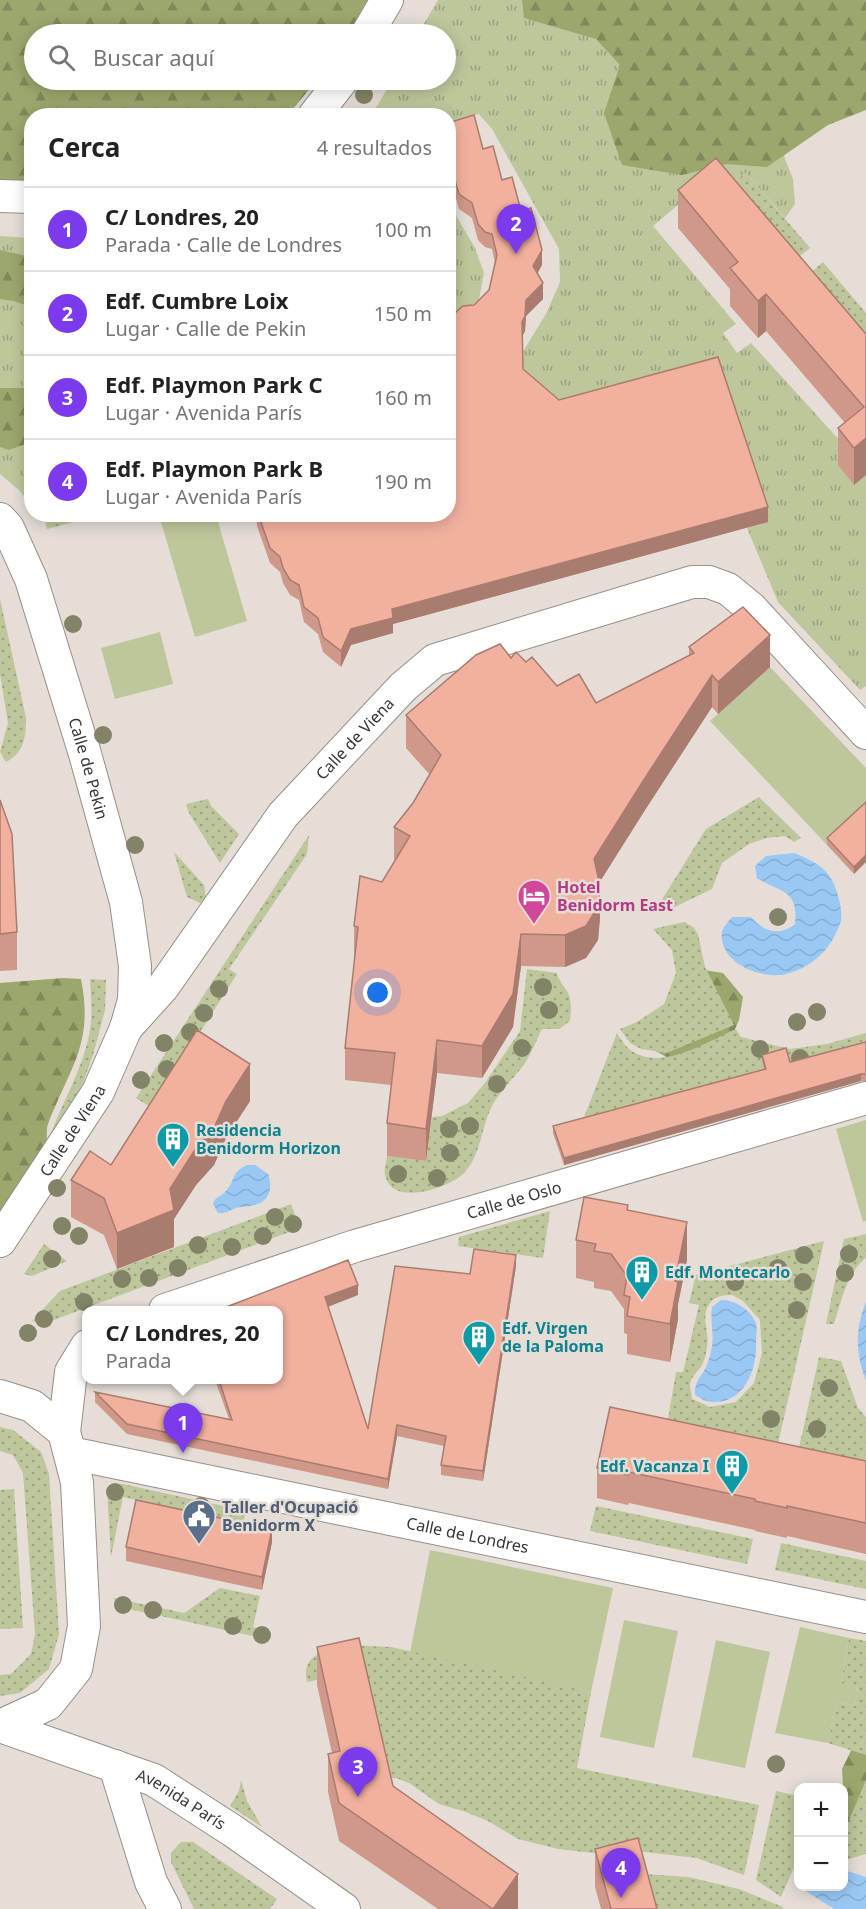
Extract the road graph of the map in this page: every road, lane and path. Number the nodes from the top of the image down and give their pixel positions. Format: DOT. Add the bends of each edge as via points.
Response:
graph roads {
  1 [pos="387,0"];
  2 [pos="373,24"];
  3 [pos="334,90"];
  4 [pos="320,108"];
  5 [pos="0,196"];
  6 [pos="24,197"];
  7 [pos="0,519"];
  8 [pos="866,733"];
  9 [pos="126,1028"];
  10 [pos="866,1098"];
  11 [pos="0,1241"];
  12 [pos="180,1306"];
  13 [pos="82,1354"];
  14 [pos="0,1396"];
  15 [pos="67,1443"];
  16 [pos="866,1617"];
  17 [pos="0,1726"];
  18 [pos="115,1766"];
  19 [pos="165,1909"];
  20 [pos="344,1909"];
  1 -- 2 [label="street"];
  3 -- 4 [label="street"];
  5 -- 6 [label="street"];
  7 -- 9 [label="street, Calle de Pekin" via="31,579 126,902 135,966 134,1000"];
  8 -- 9 [label="street, Calle de Viena" via="751,609 728,589 709,582 692,582 435,660 403,687 283,815 163,987"];
  9 -- 11 [label="street, Calle de Viena" via="98,1092"];
  10 -- 12 [label="street, Calle de Oslo" via="355,1246"];
  13 -- 15 [label="street" via="71,1372"];
  14 -- 15 [label="street" via="32,1406"];
  15 -- 16 [label="street, Calle de Londres"];
  15 -- 17 [label="street" via="77,1482 84,1626 75,1669 48,1704"];
  17 -- 18 [label="street, Avenida París"];
  18 -- 19 [label="street" via="151,1882"];
  18 -- 20 [label="street, Avenida París" via="154,1780"];
}
